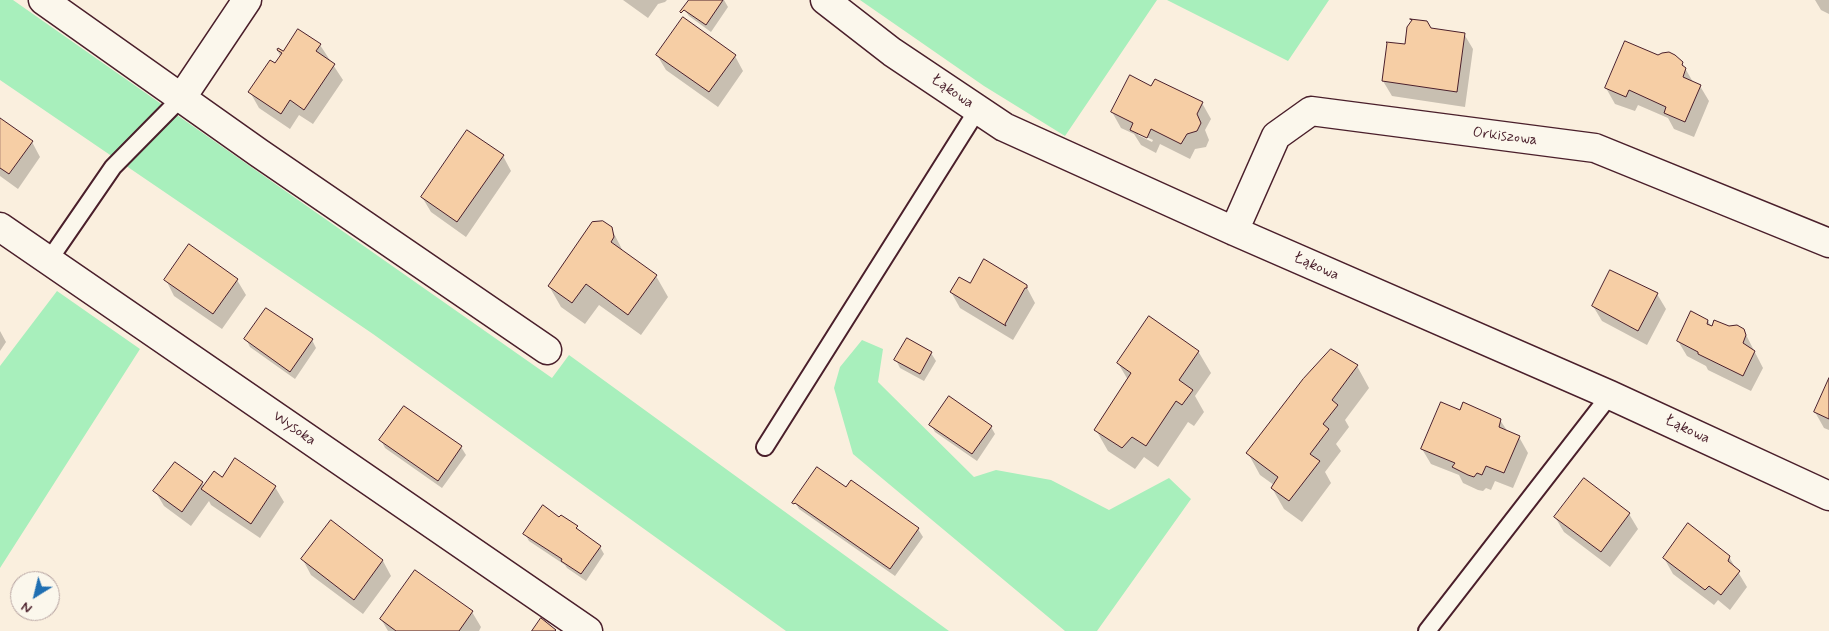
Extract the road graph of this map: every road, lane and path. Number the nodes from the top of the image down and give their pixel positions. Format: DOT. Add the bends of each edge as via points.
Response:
graph roads {
  1 [pos="43,0"];
  2 [pos="247,0"];
  3 [pos="825,0"];
  4 [pos="182,97"];
  5 [pos="978,110"];
  6 [pos="0,227"];
  7 [pos="1234,231"];
  8 [pos="1829,243"];
  9 [pos="49,260"];
  10 [pos="547,350"];
  11 [pos="1610,395"];
  12 [pos="765,447"];
  13 [pos="1829,496"];
  14 [pos="588,631"];
  15 [pos="1427,631"];
  1 -- 4 [label="street"];
  2 -- 4 [label="street"];
  3 -- 5 [label="street, Łąkowa" via="892,52"];
  4 -- 9 [label="lane" via="113,167"];
  4 -- 10 [label="street"];
  5 -- 7 [label="street, Łąkowa" via="1004,126"];
  5 -- 12 [label="lane"];
  6 -- 9 [label="street, Wysoka"];
  7 -- 8 [label="street, Orkiszowa" via="1276,136 1311,111 1595,148"];
  7 -- 11 [label="street, Łąkowa"];
  9 -- 14 [label="street, Wysoka"];
  11 -- 13 [label="street, Łąkowa"];
  11 -- 15 [label="lane"];
}
